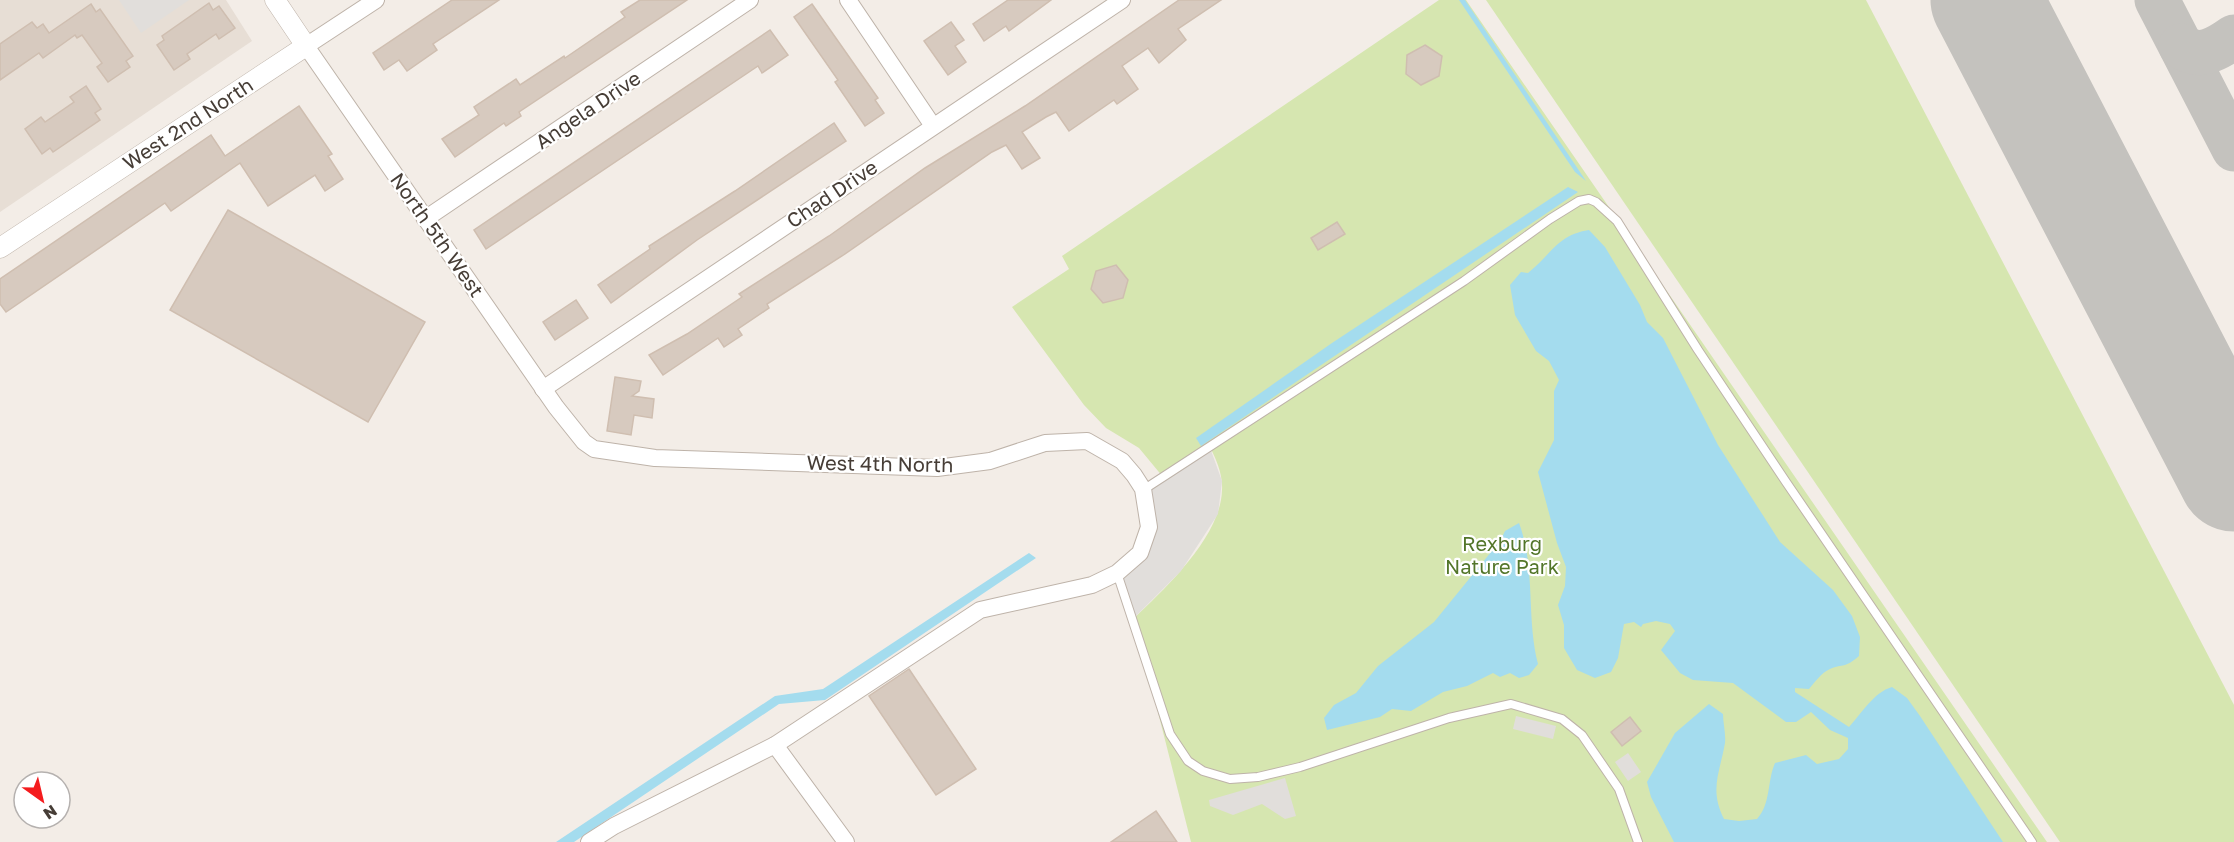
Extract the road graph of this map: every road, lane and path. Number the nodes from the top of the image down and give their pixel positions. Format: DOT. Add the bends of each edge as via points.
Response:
graph roads {
  1 [pos="274,0"];
  2 [pos="376,0"];
  3 [pos="750,0"];
  4 [pos="848,0"];
  5 [pos="1122,0"];
  6 [pos="306,46"];
  7 [pos="933,126"];
  8 [pos="425,219"];
  9 [pos="0,249"];
  10 [pos="543,389"];
  11 [pos="613,454"];
  12 [pos="1143,490"];
  13 [pos="1117,573"];
  14 [pos="775,745"];
  15 [pos="589,842"];
  16 [pos="846,842"];
  17 [pos="1638,842"];
  18 [pos="2032,842"];
  1 -- 6 [label="street, North 5th West"];
  2 -- 6 [label="street, West 2nd North"];
  3 -- 8 [label="street, Angela Drive"];
  4 -- 7 [label="street"];
  5 -- 7 [label="street, Chad Drive"];
  6 -- 8 [label="street, North 5th West"];
  6 -- 9 [label="street, West 2nd North"];
  7 -- 10 [label="street, Chad Drive"];
  8 -- 10 [label="street, North 5th West"];
  10 -- 11 [label="street, North 5th West" via="584,442"];
  11 -- 12 [label="street, West 4th North" via="937,468 977,464 1045,443 1087,441 1122,461"];
  12 -- 13 [label="street, West 4th North" via="1149,527 1146,539 1140,553"];
  12 -- 18 [label="lane" via="1464,281 1578,201 1589,199 1617,221 1767,454"];
  13 -- 14 [label="street, West 4th North" via="1092,585 980,610"];
  13 -- 17 [label="lane" via="1170,734 1188,761 1203,771 1230,778 1258,777 1449,718 1511,704 1563,718 1582,735 1618,789"];
  14 -- 15 [label="street, West 4th North"];
  14 -- 16 [label="street"];
}
